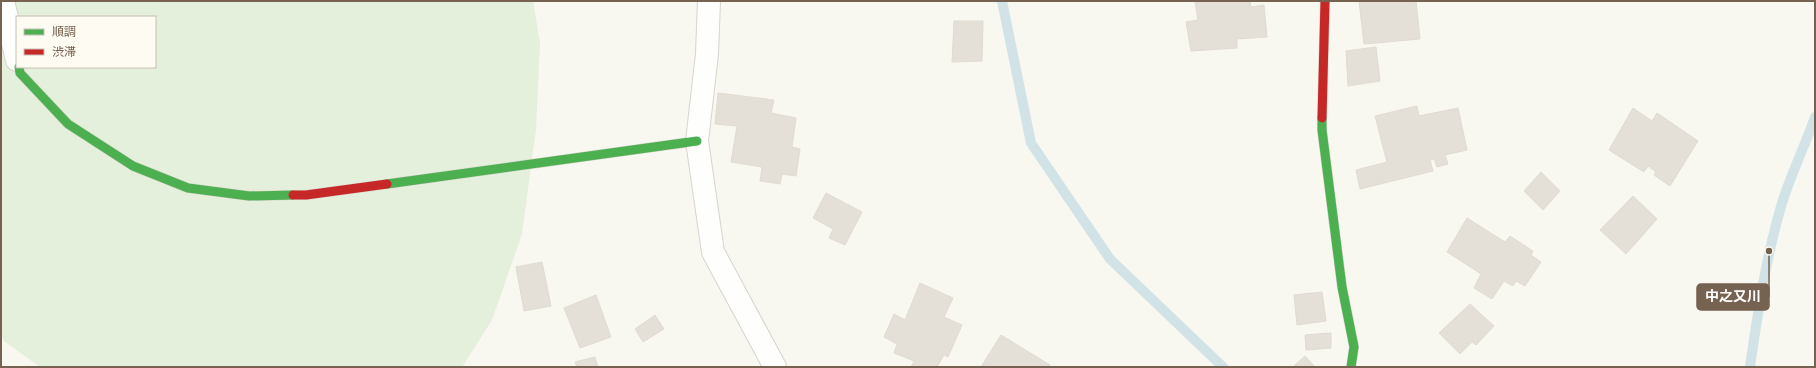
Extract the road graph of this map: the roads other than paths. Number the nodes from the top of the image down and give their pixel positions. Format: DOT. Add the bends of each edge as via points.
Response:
graph roads {
  1 [pos="3,1"];
  2 [pos="709,1"];
  3 [pos="1326,1"];
  4 [pos="16,56"];
  5 [pos="19,68"];
  6 [pos="697,141"];
  7 [pos="775,367"];
  8 [pos="1351,367"];
  1 -- 4 [label="street"];
  2 -- 6 [label="street" via="707,54"];
  3 -- 8 [label="street" via="1322,130 1342,287 1354,347"];
  5 -- 6 [label="street" via="20,73 68,124 133,166 188,188 249,196 306,195"];
  6 -- 7 [label="street" via="713,252"];
}
